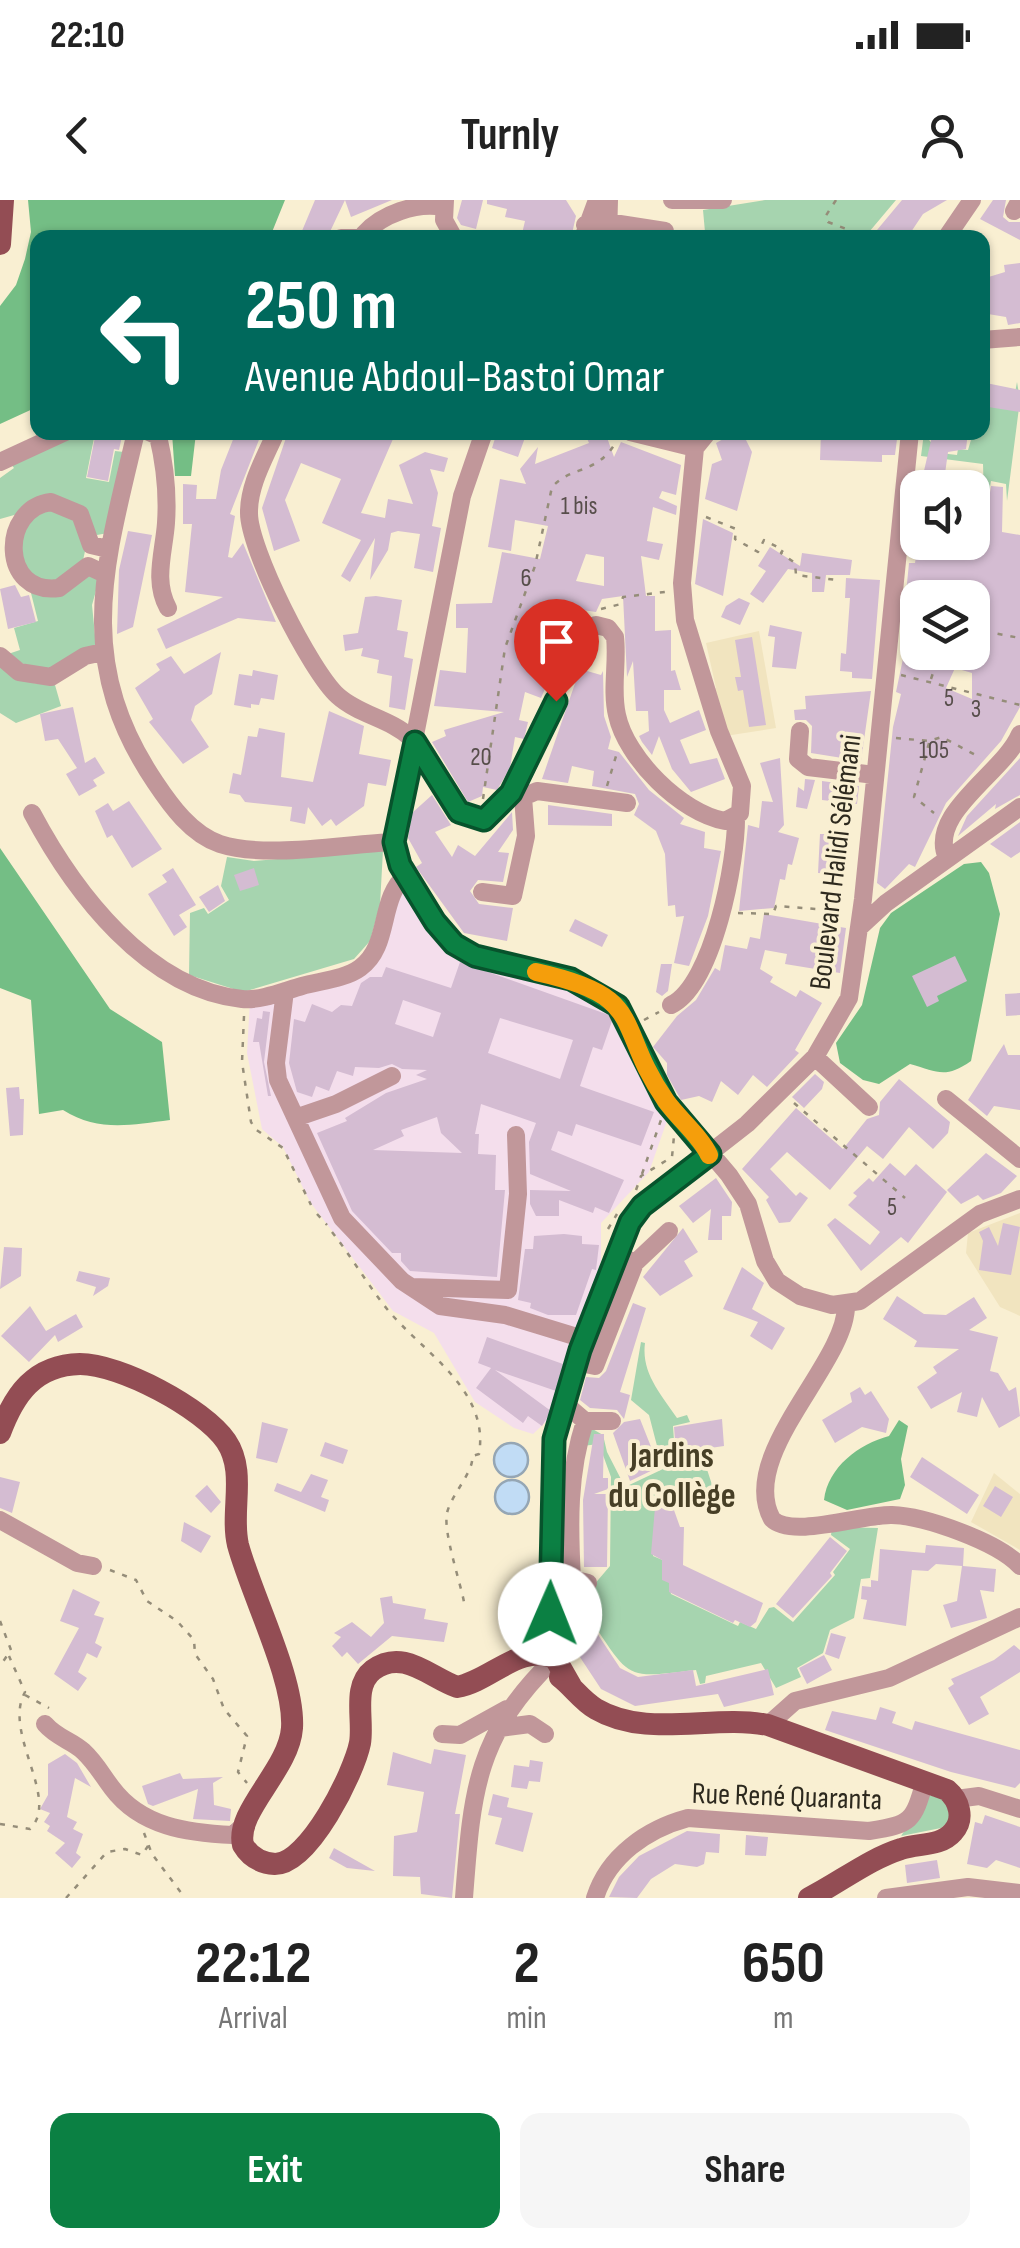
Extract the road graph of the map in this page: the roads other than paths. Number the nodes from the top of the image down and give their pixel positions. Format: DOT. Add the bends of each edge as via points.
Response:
graph roads {
  1 [pos="3,200"];
  2 [pos="579,200"];
  3 [pos="597,200"];
  4 [pos="609,200"];
  5 [pos="723,200"];
  6 [pos="972,200"];
  7 [pos="676,201"];
  8 [pos="444,204"];
  9 [pos="371,230"];
  10 [pos="450,230"];
  11 [pos="584,230"];
  12 [pos="584,230"];
  13 [pos="608,230"];
  14 [pos="665,230"];
  15 [pos="951,230"];
  16 [pos="0,244"];
  17 [pos="1020,337"];
  18 [pos="990,339"];
  19 [pos="48,440"];
  20 [pos="134,440"];
  21 [pos="159,440"];
  22 [pos="273,440"];
  23 [pos="481,440"];
  24 [pos="662,440"];
  25 [pos="702,440"];
  26 [pos="909,440"];
  27 [pos="695,448"];
  28 [pos="0,462"];
  29 [pos="108,549"];
  30 [pos="104,573"];
  31 [pos="168,608"];
  32 [pos="103,652"];
  33 [pos="0,656"];
  34 [pos="800,731"];
  35 [pos="1020,734"];
  36 [pos="415,742"];
  37 [pos="875,775"];
  38 [pos="517,795"];
  39 [pos="627,803"];
  40 [pos="1020,807"];
  41 [pos="32,813"];
  42 [pos="736,816"];
  43 [pos="394,842"];
  44 [pos="946,858"];
  45 [pos="406,875"];
  46 [pos="482,892"];
  47 [pos="857,903"];
  48 [pos="886,903"];
  49 [pos="860,928"];
  50 [pos="285,991"];
  51 [pos="671,1005"];
  52 [pos="815,1057"];
  53 [pos="392,1076"];
  54 [pos="946,1099"];
  55 [pos="869,1107"];
  56 [pos="298,1117"];
  57 [pos="516,1135"];
  58 [pos="710,1154"];
  59 [pos="1020,1159"];
  60 [pos="1020,1198"];
  61 [pos="669,1231"];
  62 [pos="615,1252"];
  63 [pos="635,1263"];
  64 [pos="412,1287"];
  65 [pos="846,1306"];
  66 [pos="587,1340"];
  67 [pos="576,1362"];
  68 [pos="564,1402"];
  69 [pos="584,1420"];
  70 [pos="612,1420"];
  71 [pos="0,1433"];
  72 [pos="0,1520"];
  73 [pos="550,1546"];
  74 [pos="570,1547"];
  75 [pos="94,1566"];
  76 [pos="1020,1566"];
  77 [pos="588,1584"];
  78 [pos="1020,1617"];
  79 [pos="545,1660"];
  80 [pos="507,1710"];
  81 [pos="46,1724"];
  82 [pos="768,1725"];
  83 [pos="500,1728"];
  84 [pos="442,1734"];
  85 [pos="545,1734"];
  86 [pos="925,1782"];
  87 [pos="956,1799"];
  88 [pos="1020,1808"];
  89 [pos="243,1826"];
  90 [pos="1020,1893"];
  91 [pos="464,1898"];
  92 [pos="595,1898"];
  93 [pos="809,1898"];
  94 [pos="886,1898"];
  1 -- 16 [label="main road"];
  2 -- 11 [label="street"];
  3 -- 12 [label="street"];
  4 -- 13 [label="street"];
  5 -- 7 [label="street"];
  6 -- 15 [label="street"];
  7 -- 14 [label="street"];
  8 -- 9 [label="street" via="386,216"];
  8 -- 10 [label="street"];
  17 -- 18 [label="street"];
  19 -- 28 [label="street"];
  20 -- 29 [label="street"];
  21 -- 31 [label="street" via="166,488 160,594"];
  22 -- 36 [label="street" via="250,492 248,516 279,599 334,693"];
  23 -- 36 [label="street" via="462,496"];
  24 -- 27 [label="street"];
  25 -- 27 [label="street"];
  26 -- 37 [label="street, Boulevard Halidi Sélémani"];
  27 -- 42 [label="street" via="682,591 690,642 742,786 744,804"];
  29 -- 30 [label="street"];
  29 -- 30 [label="street" via="91,545 80,514 51,502 24,512 8,536 13,571 30,585 59,588 88,566"];
  30 -- 32 [label="street"];
  32 -- 33 [label="street" via="51,677 18,672"];
  32 -- 43 [label="street" via="126,735 176,811 208,838 259,849"];
  34 -- 37 [label="street" via="798,759 808,767"];
  35 -- 44 [label="street" via="947,823"];
  36 -- 38 [label="street" via="459,812 484,820"];
  36 -- 43 [label="street"];
  37 -- 47 [label="street, Boulevard Halidi Sélémani"];
  38 -- 39 [label="street" via="538,791"];
  38 -- 42 [label="street" via="581,637 596,624 615,636 616,710 625,736 691,806 716,819"];
  38 -- 46 [label="street" via="526,836 513,896"];
  40 -- 44 [label="street"];
  41 -- 50 [label="street" via="90,898 148,961 170,976 244,1000"];
  42 -- 51 [label="street" via="707,961"];
  43 -- 45 [label="street"];
  44 -- 48 [label="street"];
  45 -- 50 [label="street" via="394,888 372,956 358,970"];
  45 -- 58 [label="street" via="435,922 462,949 494,963 571,979 618,1006 666,1102"];
  47 -- 48 [label="street"];
  47 -- 49 [label="street, Boulevard Halidi Sélémani"];
  48 -- 49 [label="street"];
  49 -- 52 [label="street, Boulevard Halidi Sélémani" via="849,998"];
  50 -- 56 [label="street" via="277,1073"];
  52 -- 55 [label="street"];
  52 -- 58 [label="street, Boulevard Halidi Sélémani"];
  53 -- 56 [label="street"];
  54 -- 59 [label="street"];
  56 -- 64 [label="street" via="342,1218"];
  57 -- 64 [label="street" via="518,1194 508,1290"];
  58 -- 62 [label="street, Boulevard Halidi Sélémani" via="642,1206"];
  58 -- 65 [label="street" via="748,1204 776,1281 800,1296"];
  60 -- 65 [label="street" via="980,1214 873,1294"];
  61 -- 63 [label="street"];
  62 -- 63 [label="street"];
  62 -- 66 [label="street, Boulevard Halidi Sélémani"];
  63 -- 67 [label="street" via="595,1366"];
  64 -- 66 [label="street" via="440,1306"];
  65 -- 76 [label="street" via="844,1328 796,1405 772,1465 765,1495 772,1519 787,1528 880,1515 914,1518 990,1546"];
  66 -- 67 [label="street, Boulevard Halidi Sélémani"];
  67 -- 68 [label="street, Boulevard Halidi Sélémani"];
  68 -- 69 [label="street"];
  68 -- 73 [label="street, Boulevard Halidi Sélémani" via="552,1454"];
  69 -- 70 [label="street"];
  69 -- 74 [label="street" via="573,1458"];
  71 -- 89 [label="main road" via="22,1389 58,1368 84,1364 140,1380 225,1438 236,1464 239,1548 292,1711 286,1756"];
  72 -- 75 [label="street"];
  73 -- 74 [label="street"];
  73 -- 79 [label="street, Boulevard Halidi Sélémani"];
  74 -- 77 [label="street" via="572,1579"];
  78 -- 82 [label="street" via="889,1678 795,1701"];
  79 -- 80 [label="street"];
  79 -- 82 [label="main road" via="590,1706 630,1722"];
  79 -- 89 [label="main road" via="470,1692 391,1660 367,1676 354,1766 296,1856 279,1864 254,1858 243,1845"];
  80 -- 83 [label="street"];
  80 -- 84 [label="street" via="460,1736"];
  81 -- 89 [label="street" via="82,1750 142,1816 200,1834 233,1835"];
  82 -- 86 [label="main road"];
  83 -- 85 [label="street" via="530,1724"];
  83 -- 91 [label="street" via="474,1789"];
  86 -- 87 [label="main road"];
  86 -- 92 [label="street, Rue René Quaranta" via="914,1815 870,1831 688,1818 663,1824 626,1850"];
  87 -- 88 [label="street" via="979,1796"];
  87 -- 93 [label="main road" via="959,1818 939,1842 900,1849"];
  90 -- 94 [label="street" via="968,1888"];
}
